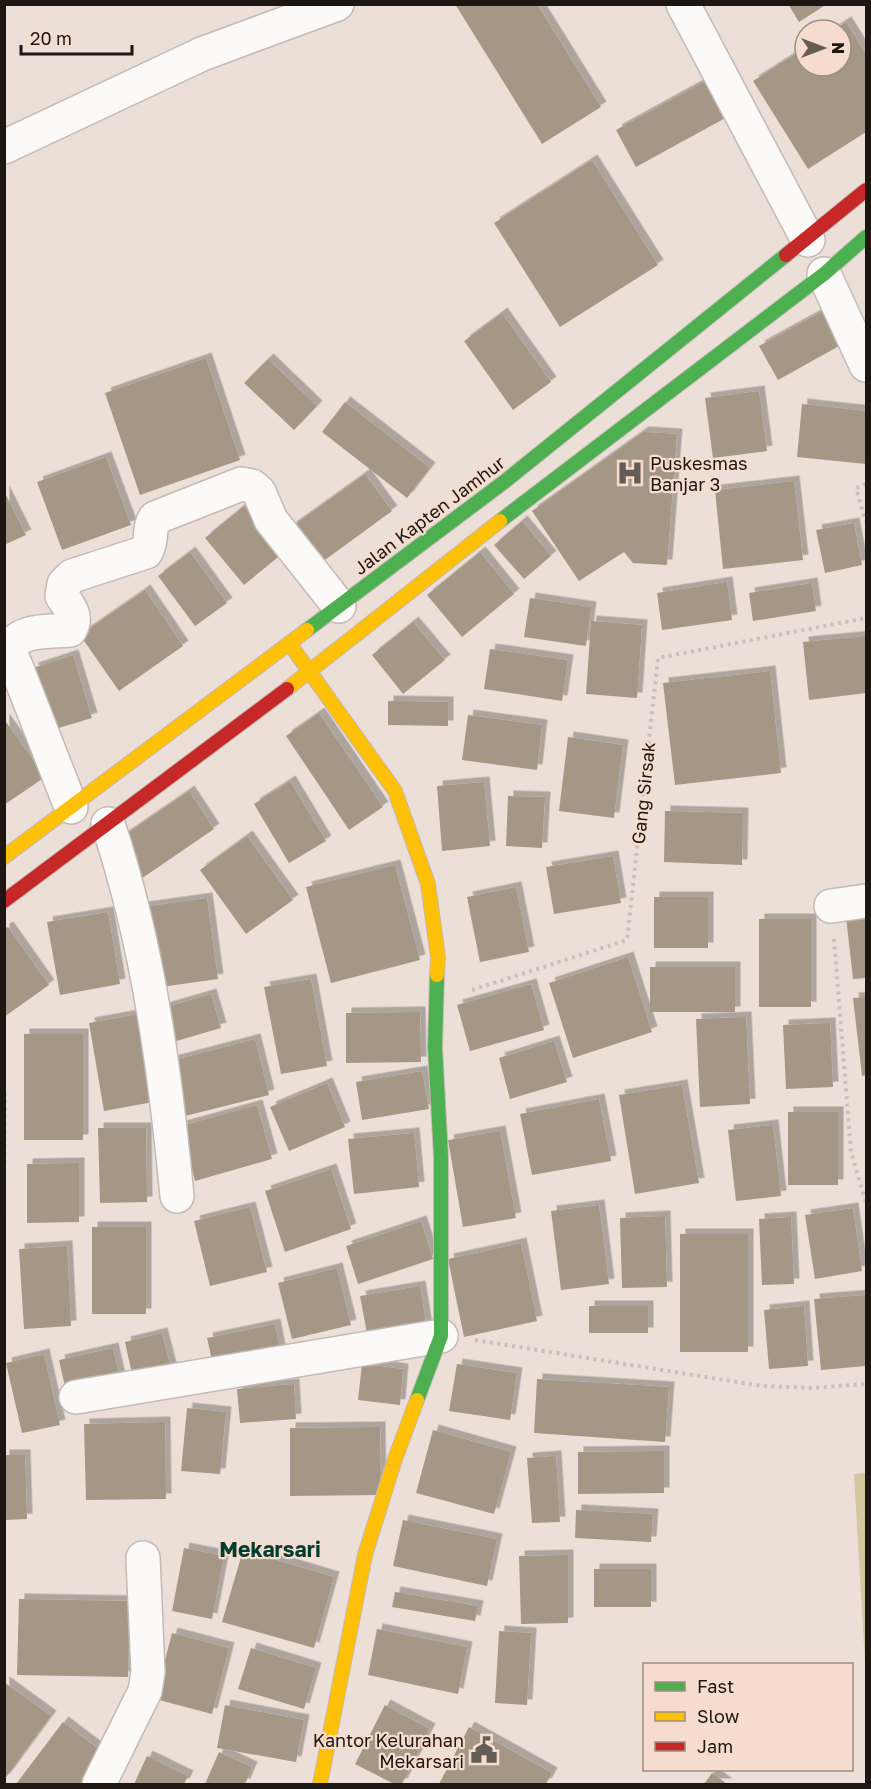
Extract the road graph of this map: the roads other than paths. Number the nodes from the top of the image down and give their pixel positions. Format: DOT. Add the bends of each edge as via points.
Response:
graph roads {
  1 [pos="337,4"];
  2 [pos="683,4"];
  3 [pos="4,147"];
  4 [pos="867,190"];
  5 [pos="867,237"];
  6 [pos="808,240"];
  7 [pos="824,274"];
  8 [pos="867,365"];
  9 [pos="339,606"];
  10 [pos="289,643"];
  11 [pos="10,667"];
  12 [pos="311,671"];
  13 [pos="71,807"];
  14 [pos="108,824"];
  15 [pos="4,857"];
  16 [pos="4,900"];
  17 [pos="867,901"];
  18 [pos="831,906"];
  19 [pos="177,1196"];
  20 [pos="441,1336"];
  21 [pos="76,1397"];
  22 [pos="143,1558"];
  23 [pos="99,1785"];
  24 [pos="320,1785"];
  1 -- 3 [label="street" via="202,54"];
  2 -- 6 [label="street"];
  4 -- 6 [label="street, Jalan Kapten Jamhur"];
  5 -- 7 [label="street"];
  6 -- 9 [label="street, Jalan Kapten Jamhur" via="513,475"];
  7 -- 8 [label="street"];
  7 -- 12 [label="street" via="440,567"];
  9 -- 10 [label="street, Jalan Kapten Jamhur"];
  9 -- 11 [label="street" via="272,520 259,492 241,484 155,518 146,552 72,576 64,584 62,596 73,614 70,630 22,635 9,650"];
  10 -- 12 [label="street"];
  10 -- 13 [label="street, Jalan Kapten Jamhur"];
  11 -- 13 [label="street"];
  12 -- 14 [label="street"];
  12 -- 20 [label="street" via="395,791 428,884 438,957 435,1047 441,1157"];
  13 -- 15 [label="street, Jalan Kapten Jamhur"];
  14 -- 16 [label="street"];
  14 -- 19 [label="street" via="130,897 163,1058"];
  17 -- 18 [label="street"];
  20 -- 21 [label="street"];
  20 -- 24 [label="street" via="395,1459 365,1555"];
  22 -- 23 [label="street" via="148,1672 145,1691"];
}
